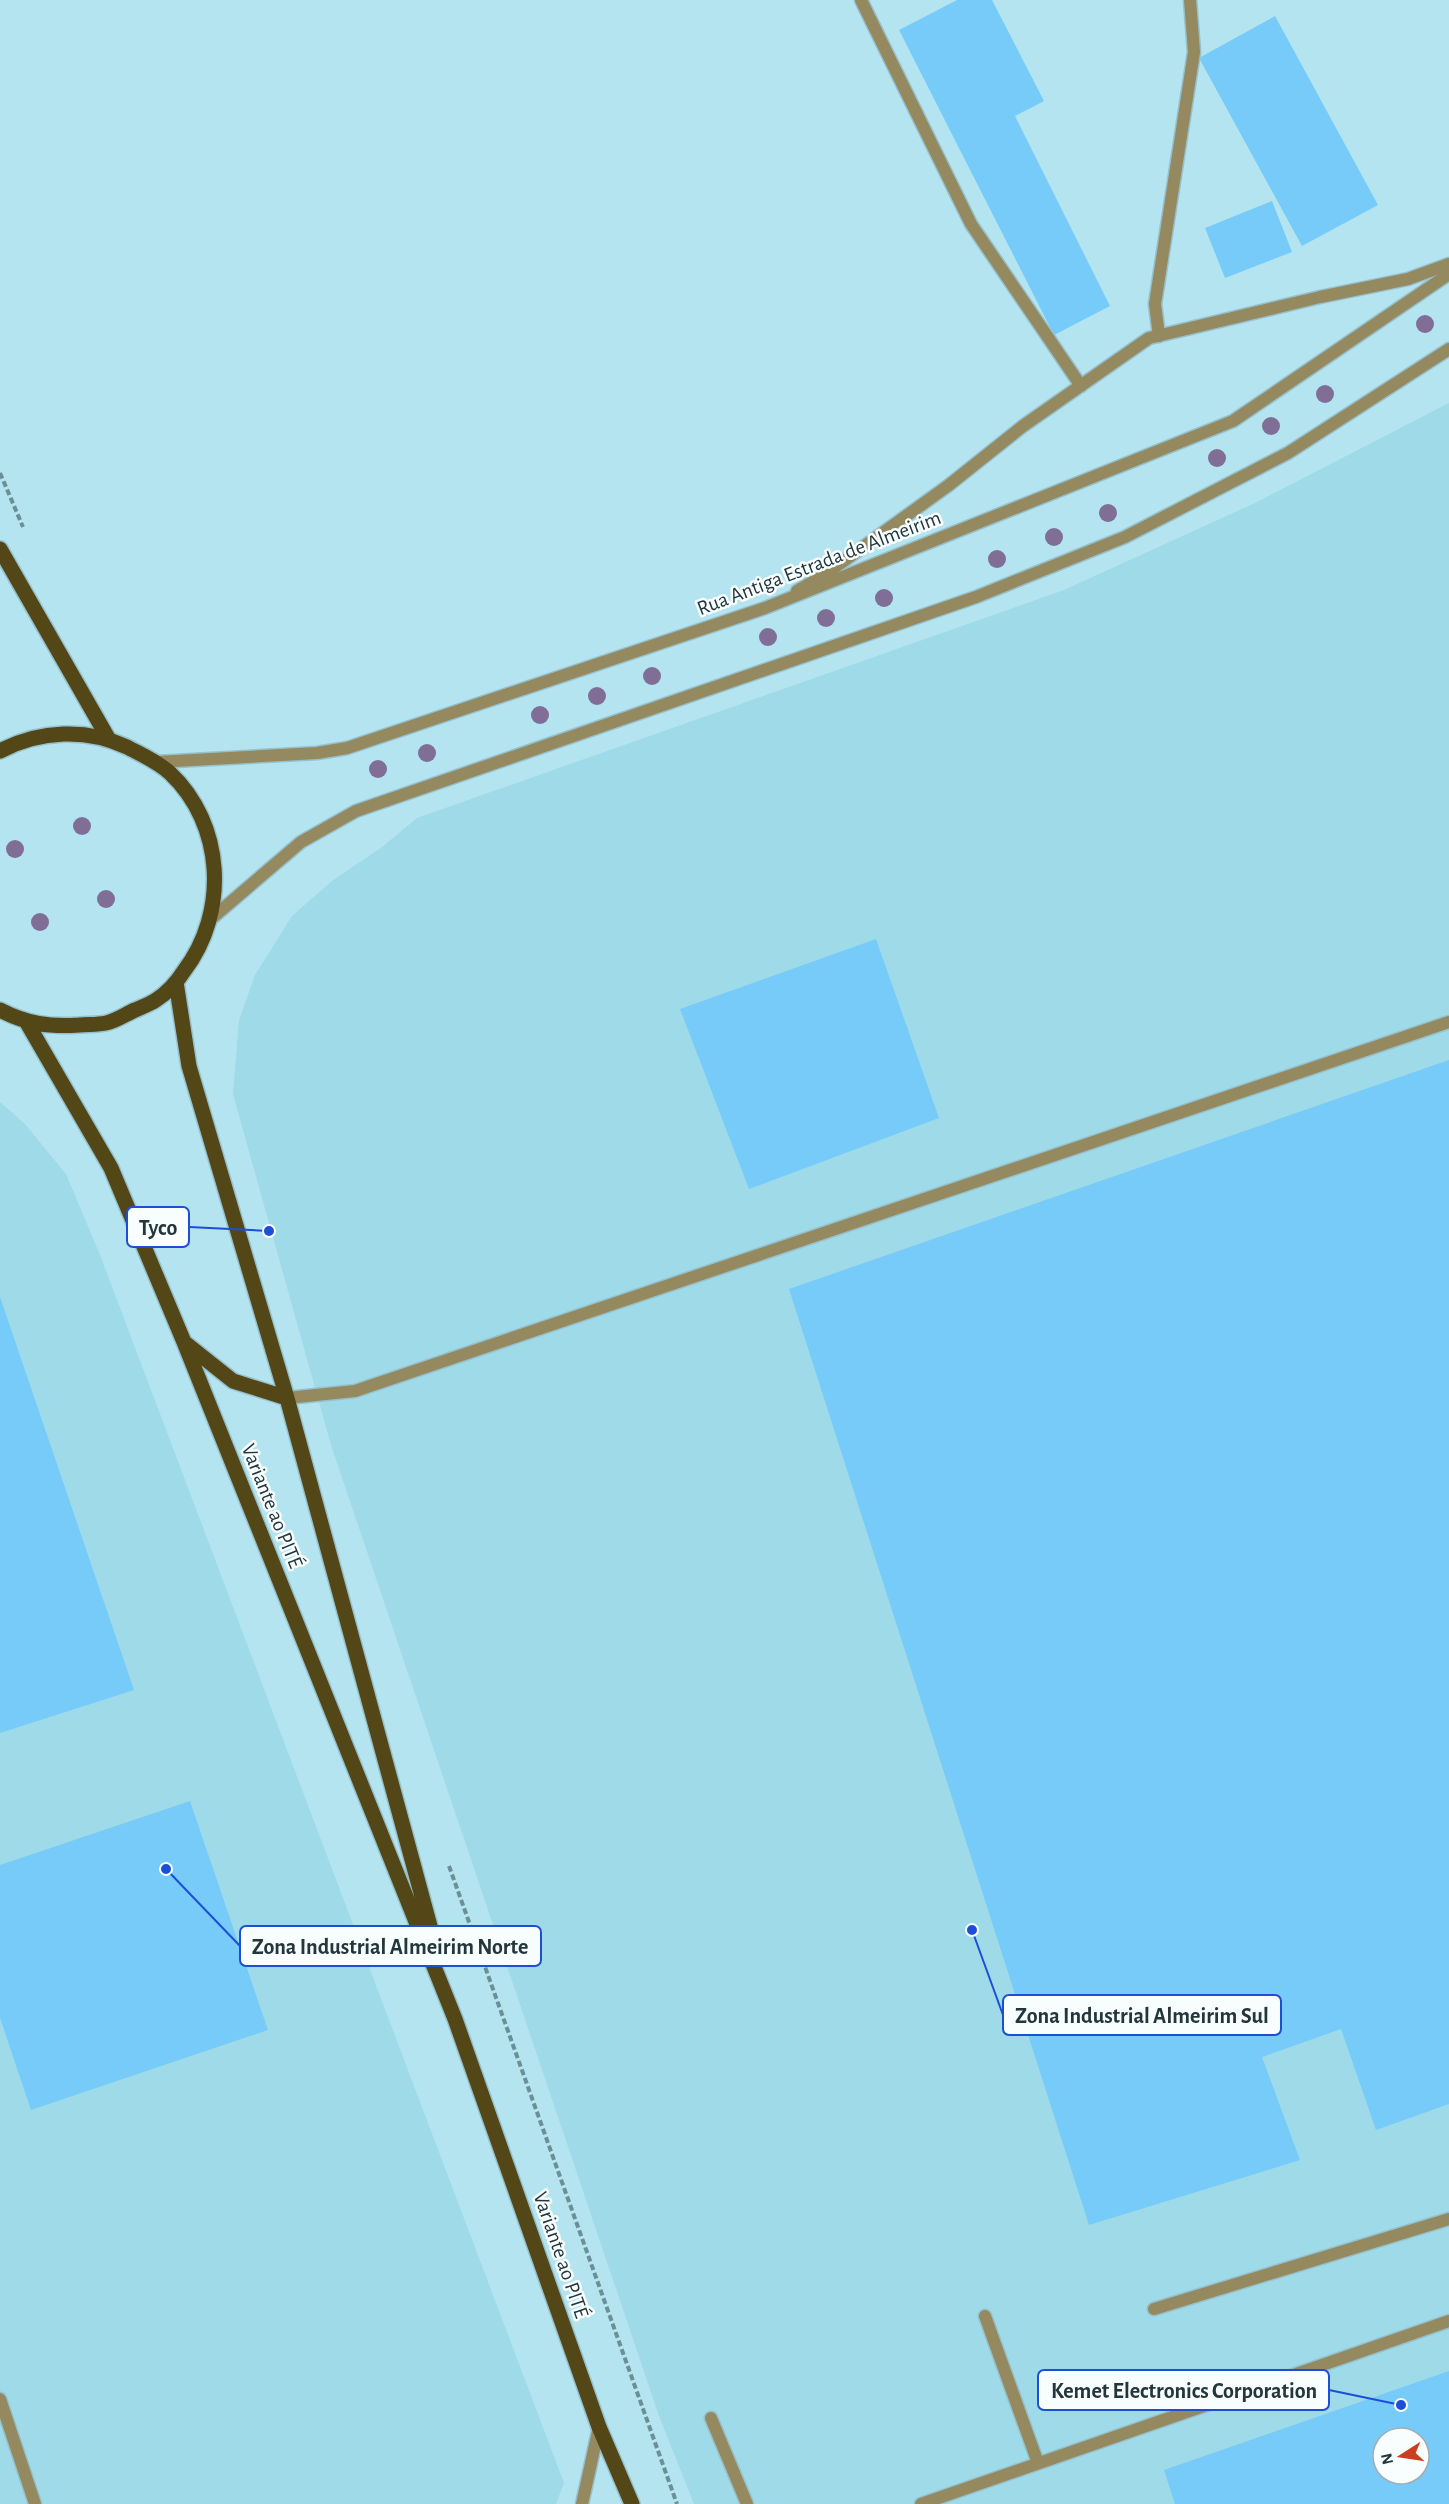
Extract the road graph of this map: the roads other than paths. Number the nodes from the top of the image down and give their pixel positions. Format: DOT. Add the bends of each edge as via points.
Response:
graph roads {
  1 [pos="861,0"];
  2 [pos="1190,0"];
  3 [pos="1449,264"];
  4 [pos="1449,274"];
  5 [pos="1159,336"];
  6 [pos="1449,349"];
  7 [pos="1081,386"];
  8 [pos="0,549"];
  9 [pos="765,609"];
  10 [pos="108,738"];
  11 [pos="0,751"];
  12 [pos="157,762"];
  13 [pos="211,919"];
  14 [pos="176,982"];
  15 [pos="0,1010"];
  16 [pos="26,1021"];
  17 [pos="1449,1022"];
  18 [pos="184,1342"];
  19 [pos="287,1398"];
  20 [pos="455,2019"];
  21 [pos="1449,2219"];
  22 [pos="1154,2309"];
  23 [pos="985,2316"];
  24 [pos="1449,2321"];
  25 [pos="0,2399"];
  26 [pos="711,2418"];
  27 [pos="600,2427"];
  28 [pos="1038,2463"];
  29 [pos="35,2504"];
  30 [pos="582,2504"];
  31 [pos="632,2504"];
  32 [pos="747,2504"];
  33 [pos="921,2504"];
  1 -- 7 [label="street" via="971,224"];
  2 -- 5 [label="street" via="1194,52 1155,304"];
  3 -- 5 [label="street" via="1408,279"];
  4 -- 9 [label="street, Rua Antiga Estrada de Almeirim" via="1233,421"];
  5 -- 7 [label="street" via="1149,338"];
  6 -- 13 [label="street" via="1288,453 1125,537 976,597 356,811 301,843"];
  7 -- 9 [label="street" via="823,576"];
  8 -- 10 [label="main road"];
  9 -- 12 [label="street, Rua Antiga Estrada de Almeirim" via="346,748"];
  10 -- 11 [label="main road" via="62,733"];
  10 -- 12 [label="main road"];
  12 -- 13 [label="main road" via="193,801 206,823 216,875"];
  13 -- 14 [label="main road" via="195,958"];
  14 -- 16 [label="main road" via="156,1000 108,1023 51,1027"];
  14 -- 19 [label="main road, Variante ao PITÉ" via="189,1066"];
  15 -- 16 [label="main road"];
  16 -- 18 [label="main road, Variante ao PITÉ" via="111,1168"];
  17 -- 19 [label="street" via="355,1391"];
  18 -- 19 [label="main road" via="233,1381"];
  18 -- 20 [label="main road, Variante ao PITÉ"];
  19 -- 20 [label="main road, Variante ao PITÉ"];
  20 -- 27 [label="main road, Variante ao PITÉ"];
  21 -- 22 [label="street"];
  23 -- 28 [label="street"];
  24 -- 28 [label="street"];
  25 -- 29 [label="street"];
  26 -- 32 [label="street"];
  27 -- 30 [label="street"];
  27 -- 31 [label="main road, Variante ao PITÉ"];
  28 -- 33 [label="street"];
}
